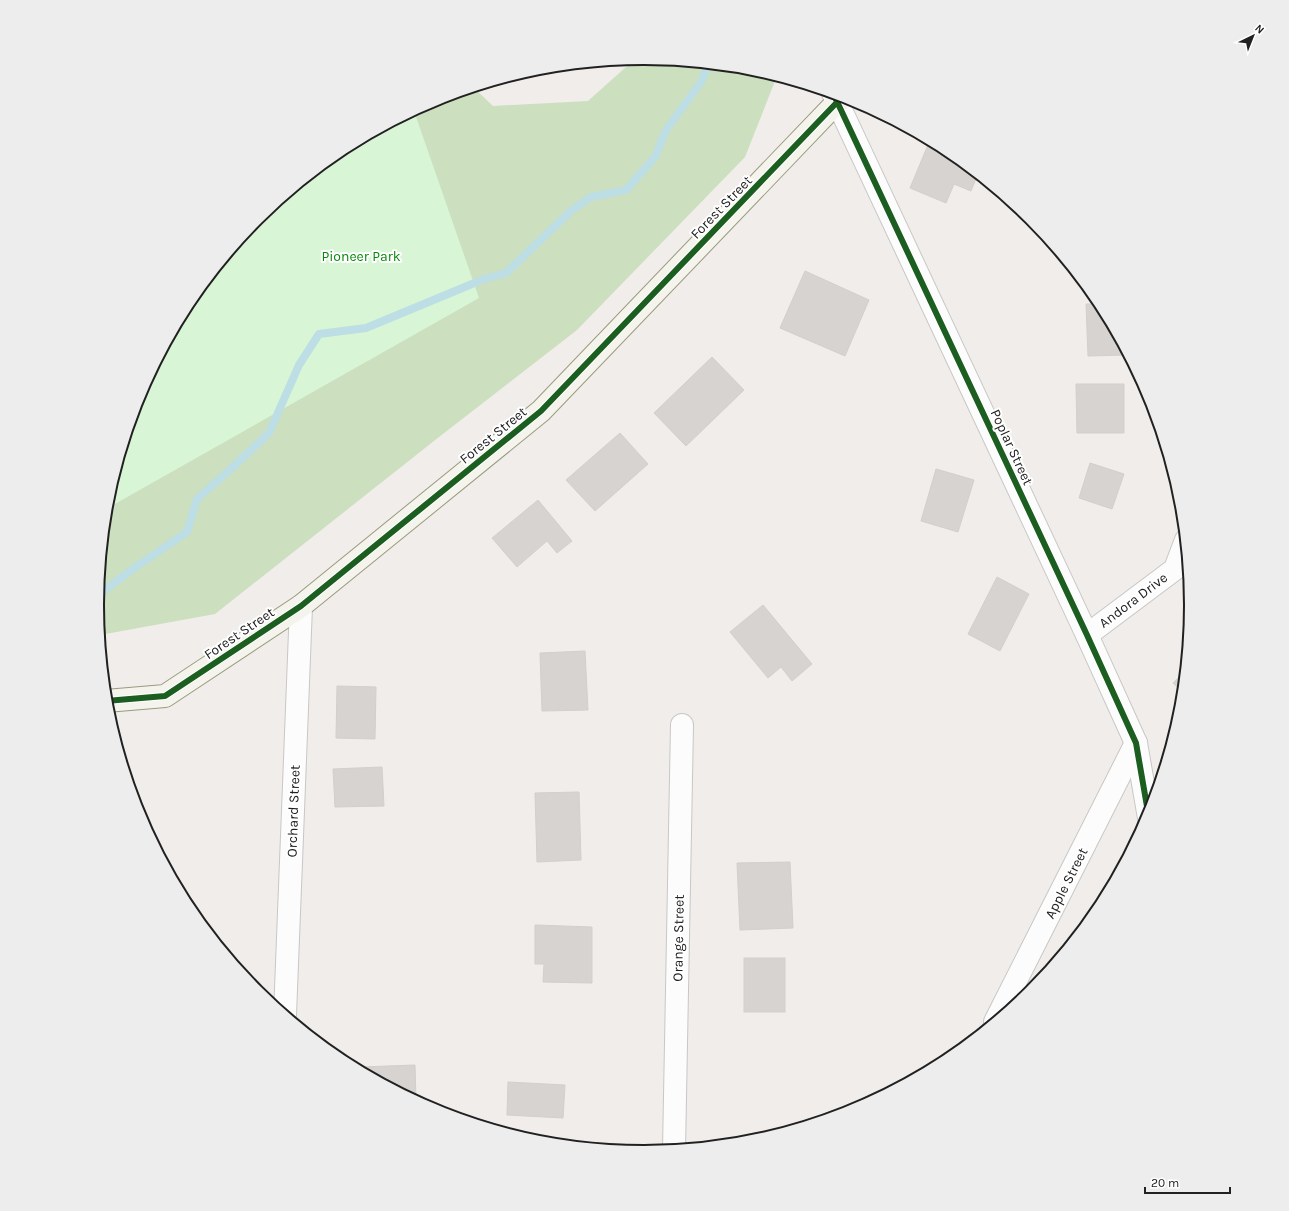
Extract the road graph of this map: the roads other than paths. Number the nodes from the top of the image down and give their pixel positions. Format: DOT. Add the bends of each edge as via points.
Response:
graph roads {
  1 [pos="836,100"];
  2 [pos="840,102"];
  3 [pos="1182,551"];
  4 [pos="302,606"];
  5 [pos="1087,635"];
  6 [pos="113,703"];
  7 [pos="682,725"];
  8 [pos="1136,743"];
  9 [pos="1147,805"];
  10 [pos="285,1009"];
  11 [pos="1001,1012"];
  12 [pos="674,1145"];
  1 -- 4 [label="street, Forest Street" via="541,411"];
  2 -- 5 [label="street, Poplar Street"];
  3 -- 5 [label="street, Andora Drive" via="1175,569"];
  4 -- 6 [label="street, Forest Street" via="165,696"];
  4 -- 10 [label="street, Orchard Street"];
  5 -- 8 [label="street, Poplar Street"];
  7 -- 12 [label="street, Orange Street"];
  8 -- 9 [label="street, Poplar Street"];
  8 -- 11 [label="street, Apple Street"];
}
